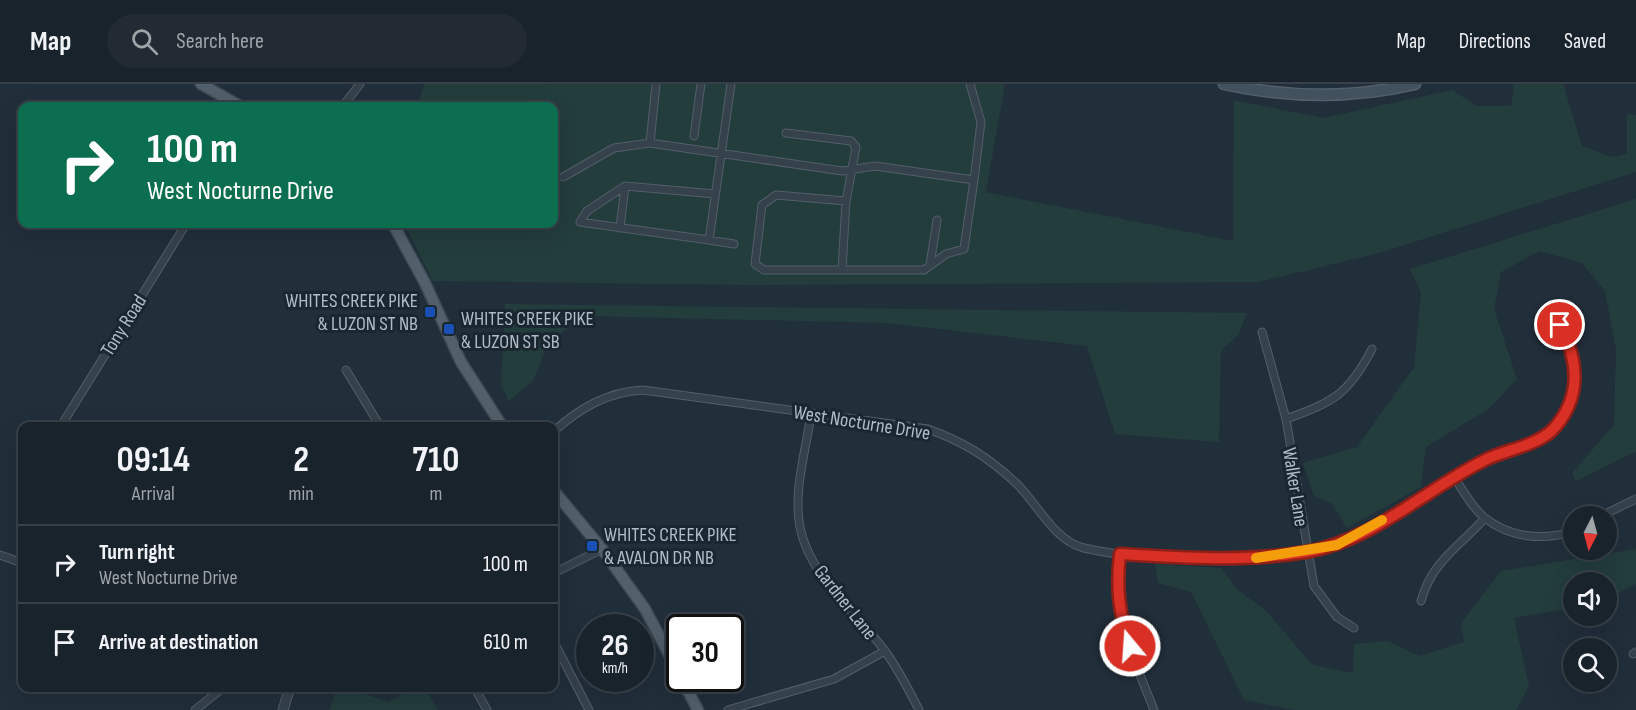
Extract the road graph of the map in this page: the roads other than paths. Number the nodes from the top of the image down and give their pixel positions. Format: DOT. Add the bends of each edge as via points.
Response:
graph roads {
  1 [pos="201,84"];
  2 [pos="360,84"];
  3 [pos="656,84"];
  4 [pos="701,84"];
  5 [pos="731,84"];
  6 [pos="970,84"];
  7 [pos="1224,84"];
  8 [pos="1415,84"];
  9 [pos="233,102"];
  10 [pos="346,102"];
  11 [pos="786,133"];
  12 [pos="694,136"];
  13 [pos="650,143"];
  14 [pos="720,153"];
  15 [pos="851,170"];
  16 [pos="563,177"];
  17 [pos="974,180"];
  18 [pos="625,186"];
  19 [pos="715,194"];
  20 [pos="846,201"];
  21 [pos="937,220"];
  22 [pos="184,228"];
  23 [pos="395,228"];
  24 [pos="620,228"];
  25 [pos="709,240"];
  26 [pos="734,244"];
  27 [pos="930,265"];
  28 [pos="842,270"];
  29 [pos="1551,309"];
  30 [pos="1262,332"];
  31 [pos="1372,349"];
  32 [pos="346,369"];
  33 [pos="811,414"];
  34 [pos="1286,419"];
  35 [pos="63,422"];
  36 [pos="378,422"];
  37 [pos="499,422"];
  38 [pos="558,428"];
  39 [pos="1454,477"];
  40 [pos="558,496"];
  41 [pos="1636,499"];
  42 [pos="1617,508"];
  43 [pos="1485,518"];
  44 [pos="1563,533"];
  45 [pos="602,549"];
  46 [pos="1306,552"];
  47 [pos="1120,554"];
  48 [pos="0,555"];
  49 [pos="18,562"];
  50 [pos="558,571"];
  51 [pos="1421,601"];
  52 [pos="1354,628"];
  53 [pos="666,649"];
  54 [pos="558,650"];
  55 [pos="885,651"];
  56 [pos="219,692"];
  57 [pos="288,692"];
  58 [pos="477,692"];
  59 [pos="688,692"];
  60 [pos="205,707"];
  61 [pos="195,710"];
  62 [pos="283,710"];
  63 [pos="486,710"];
  64 [pos="589,710"];
  65 [pos="698,710"];
  66 [pos="728,710"];
  67 [pos="919,710"];
  68 [pos="1154,710"];
  1 -- 9 [label="main road"];
  2 -- 10 [label="street"];
  3 -- 13 [label="street"];
  4 -- 12 [label="street"];
  5 -- 14 [label="street"];
  6 -- 17 [label="street" via="981,123"];
  7 -- 8 [label="main road" via="1280,94 1321,96 1354,95"];
  11 -- 15 [label="street" via="851,141 856,147"];
  13 -- 14 [label="street"];
  13 -- 16 [label="street" via="614,148"];
  14 -- 15 [label="street"];
  14 -- 19 [label="street"];
  15 -- 17 [label="street" via="875,166"];
  15 -- 20 [label="street"];
  17 -- 27 [label="street" via="964,249 946,254"];
  18 -- 19 [label="street"];
  18 -- 24 [label="street"];
  18 -- 24 [label="street" via="587,211 580,222"];
  19 -- 25 [label="street"];
  20 -- 28 [label="street"];
  20 -- 28 [label="street" via="776,195 769,199 762,205 755,264 764,270"];
  21 -- 27 [label="street"];
  22 -- 35 [label="street, Tony Road"];
  23 -- 37 [label="main road" via="461,362"];
  24 -- 25 [label="street"];
  25 -- 26 [label="street"];
  27 -- 28 [label="street" via="924,270"];
  29 -- 39 [label="street, West Nocturne Drive" via="1568,341 1576,375 1571,403 1555,428"];
  30 -- 34 [label="street, Walker Lane"];
  31 -- 34 [label="street" via="1358,377 1344,392"];
  32 -- 36 [label="street"];
  33 -- 38 [label="street, West Nocturne Drive" via="643,390 618,393 594,402"];
  33 -- 47 [label="street, West Nocturne Drive" via="928,429 961,441 1018,485 1056,530 1081,547"];
  33 -- 55 [label="street, Gardner Lane" via="799,494 800,527 817,568"];
  34 -- 46 [label="street, Walker Lane"];
  39 -- 43 [label="street"];
  39 -- 46 [label="street, West Nocturne Drive" via="1353,538"];
  40 -- 45 [label="main road"];
  41 -- 42 [label="street"];
  43 -- 44 [label="street" via="1516,534 1535,538"];
  43 -- 51 [label="street" via="1441,560 1426,583"];
  45 -- 50 [label="street"];
  45 -- 53 [label="main road" via="645,609"];
  46 -- 47 [label="street, West Nocturne Drive" via="1236,560"];
  46 -- 52 [label="street, Walker Lane" via="1314,586 1325,605"];
  47 -- 68 [label="street" via="1116,584 1120,616"];
  48 -- 49 [label="street"];
  54 -- 64 [label="street"];
  55 -- 66 [label="street" via="834,679"];
  55 -- 67 [label="street, Gardner Lane"];
  56 -- 60 [label="street"];
  57 -- 62 [label="street"];
  58 -- 63 [label="street"];
  59 -- 65 [label="main road"];
  60 -- 61 [label="street"];
}
